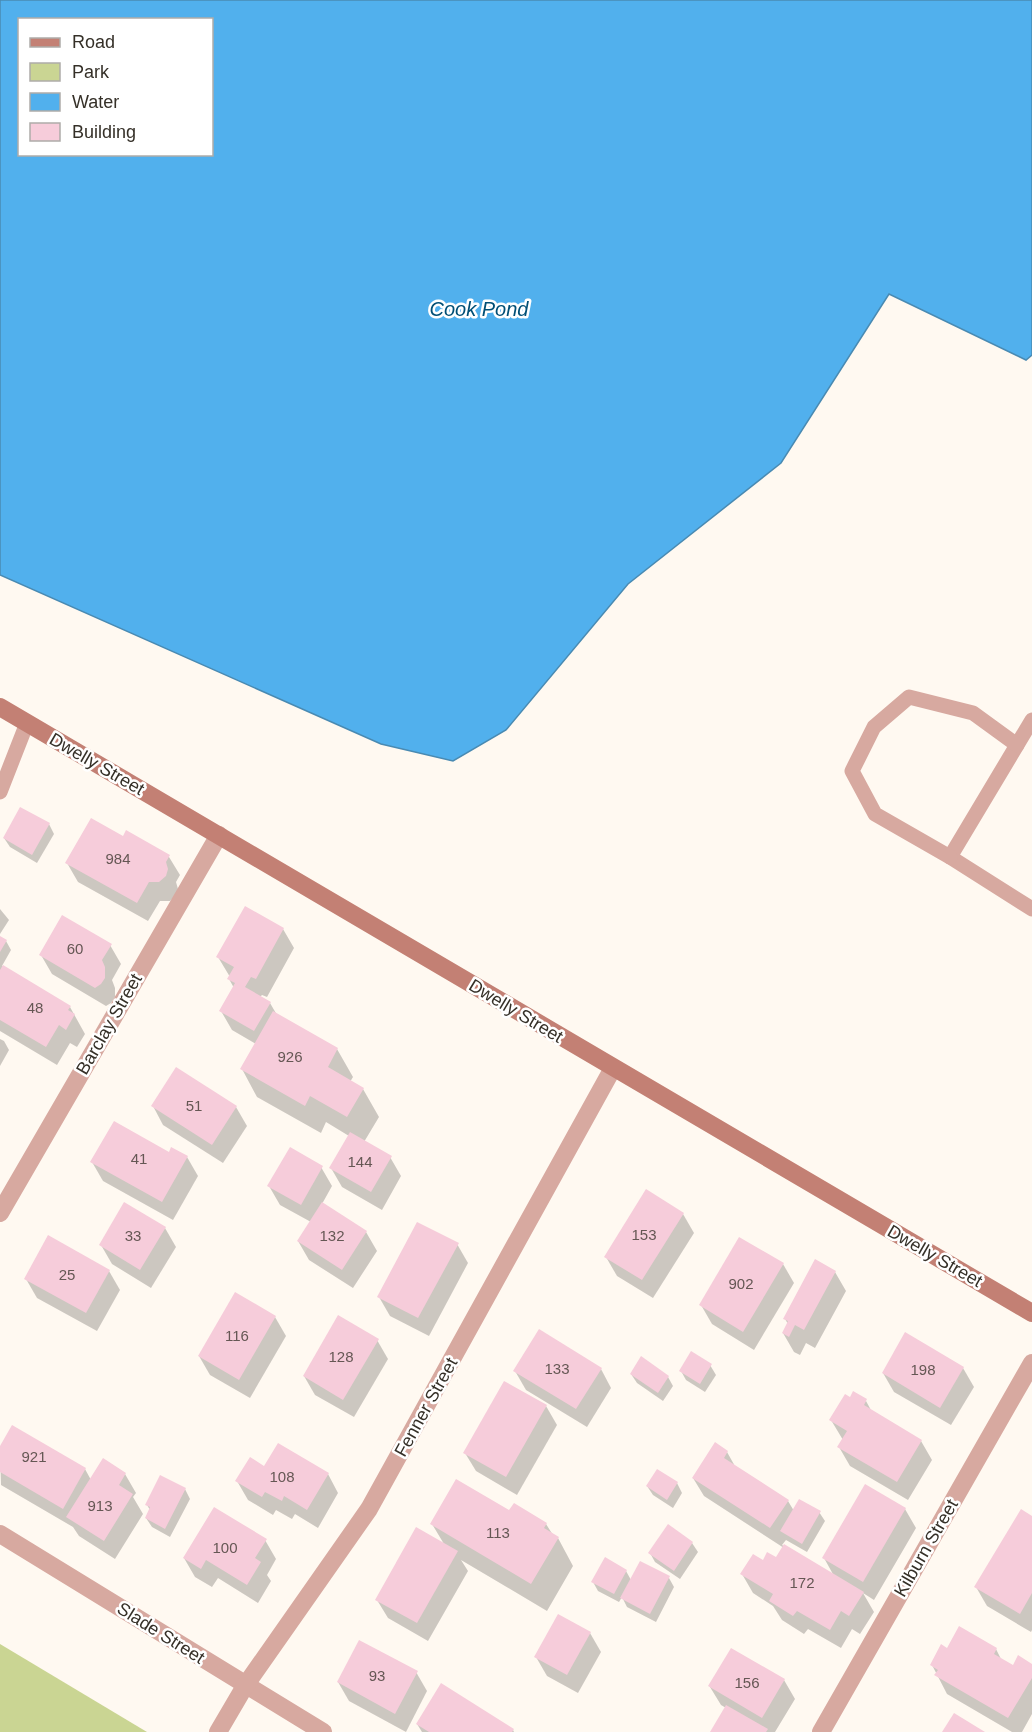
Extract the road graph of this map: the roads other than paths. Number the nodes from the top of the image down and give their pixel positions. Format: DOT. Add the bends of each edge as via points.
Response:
graph roads {
  1 [pos="0,707"];
  2 [pos="1032,720"];
  3 [pos="27,723"];
  4 [pos="1017,745"];
  5 [pos="0,792"];
  6 [pos="219,835"];
  7 [pos="950,857"];
  8 [pos="1032,909"];
  9 [pos="613,1068"];
  10 [pos="0,1213"];
  11 [pos="1032,1313"];
  12 [pos="1032,1363"];
  13 [pos="0,1534"];
  14 [pos="245,1686"];
  15 [pos="218,1732"];
  16 [pos="323,1732"];
  17 [pos="821,1732"];
  1 -- 3 [label="main road, Dwelly Street"];
  2 -- 4 [label="lane"];
  3 -- 5 [label="lane"];
  3 -- 6 [label="main road, Dwelly Street"];
  4 -- 7 [label="lane"];
  4 -- 7 [label="lane" via="973,713 909,697 874,727 852,771 875,814"];
  6 -- 9 [label="main road, Dwelly Street"];
  6 -- 10 [label="street, Barclay Street"];
  7 -- 8 [label="lane"];
  9 -- 11 [label="main road, Dwelly Street"];
  9 -- 14 [label="street, Fenner Street" via="369,1509"];
  12 -- 17 [label="street, Kilburn Street"];
  13 -- 14 [label="street, Slade Street"];
  14 -- 15 [label="street, Fenner Street"];
  14 -- 16 [label="street, Slade Street"];
}
